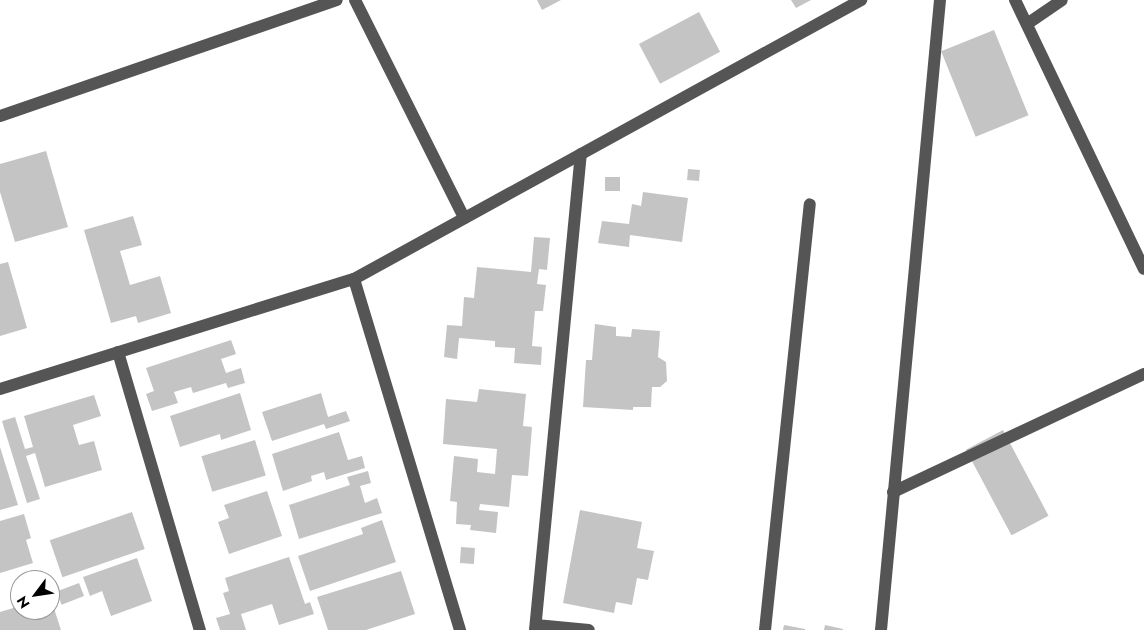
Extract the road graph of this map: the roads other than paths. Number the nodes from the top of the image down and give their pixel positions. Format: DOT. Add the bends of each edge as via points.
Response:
graph roads {
  1 [pos="337,0"];
  2 [pos="355,0"];
  3 [pos="861,0"];
  4 [pos="940,0"];
  5 [pos="1015,0"];
  6 [pos="1062,0"];
  7 [pos="1027,24"];
  8 [pos="0,116"];
  9 [pos="581,154"];
  10 [pos="810,204"];
  11 [pos="464,218"];
  12 [pos="1144,269"];
  13 [pos="354,279"];
  14 [pos="118,352"];
  15 [pos="1144,374"];
  16 [pos="0,389"];
  17 [pos="893,492"];
  18 [pos="536,628"];
  19 [pos="200,630"];
  20 [pos="460,630"];
  21 [pos="589,630"];
  22 [pos="765,630"];
  23 [pos="880,630"];
  1 -- 8 [label="street"];
  2 -- 11 [label="street"];
  3 -- 9 [label="street"];
  4 -- 17 [label="street"];
  5 -- 7 [label="street"];
  6 -- 7 [label="street"];
  7 -- 12 [label="street"];
  9 -- 11 [label="street"];
  9 -- 18 [label="street"];
  10 -- 22 [label="street"];
  11 -- 13 [label="street"];
  13 -- 14 [label="street"];
  13 -- 20 [label="street"];
  14 -- 16 [label="street"];
  14 -- 19 [label="street"];
  15 -- 17 [label="street"];
  17 -- 23 [label="street"];
  18 -- 21 [label="street"];
}
